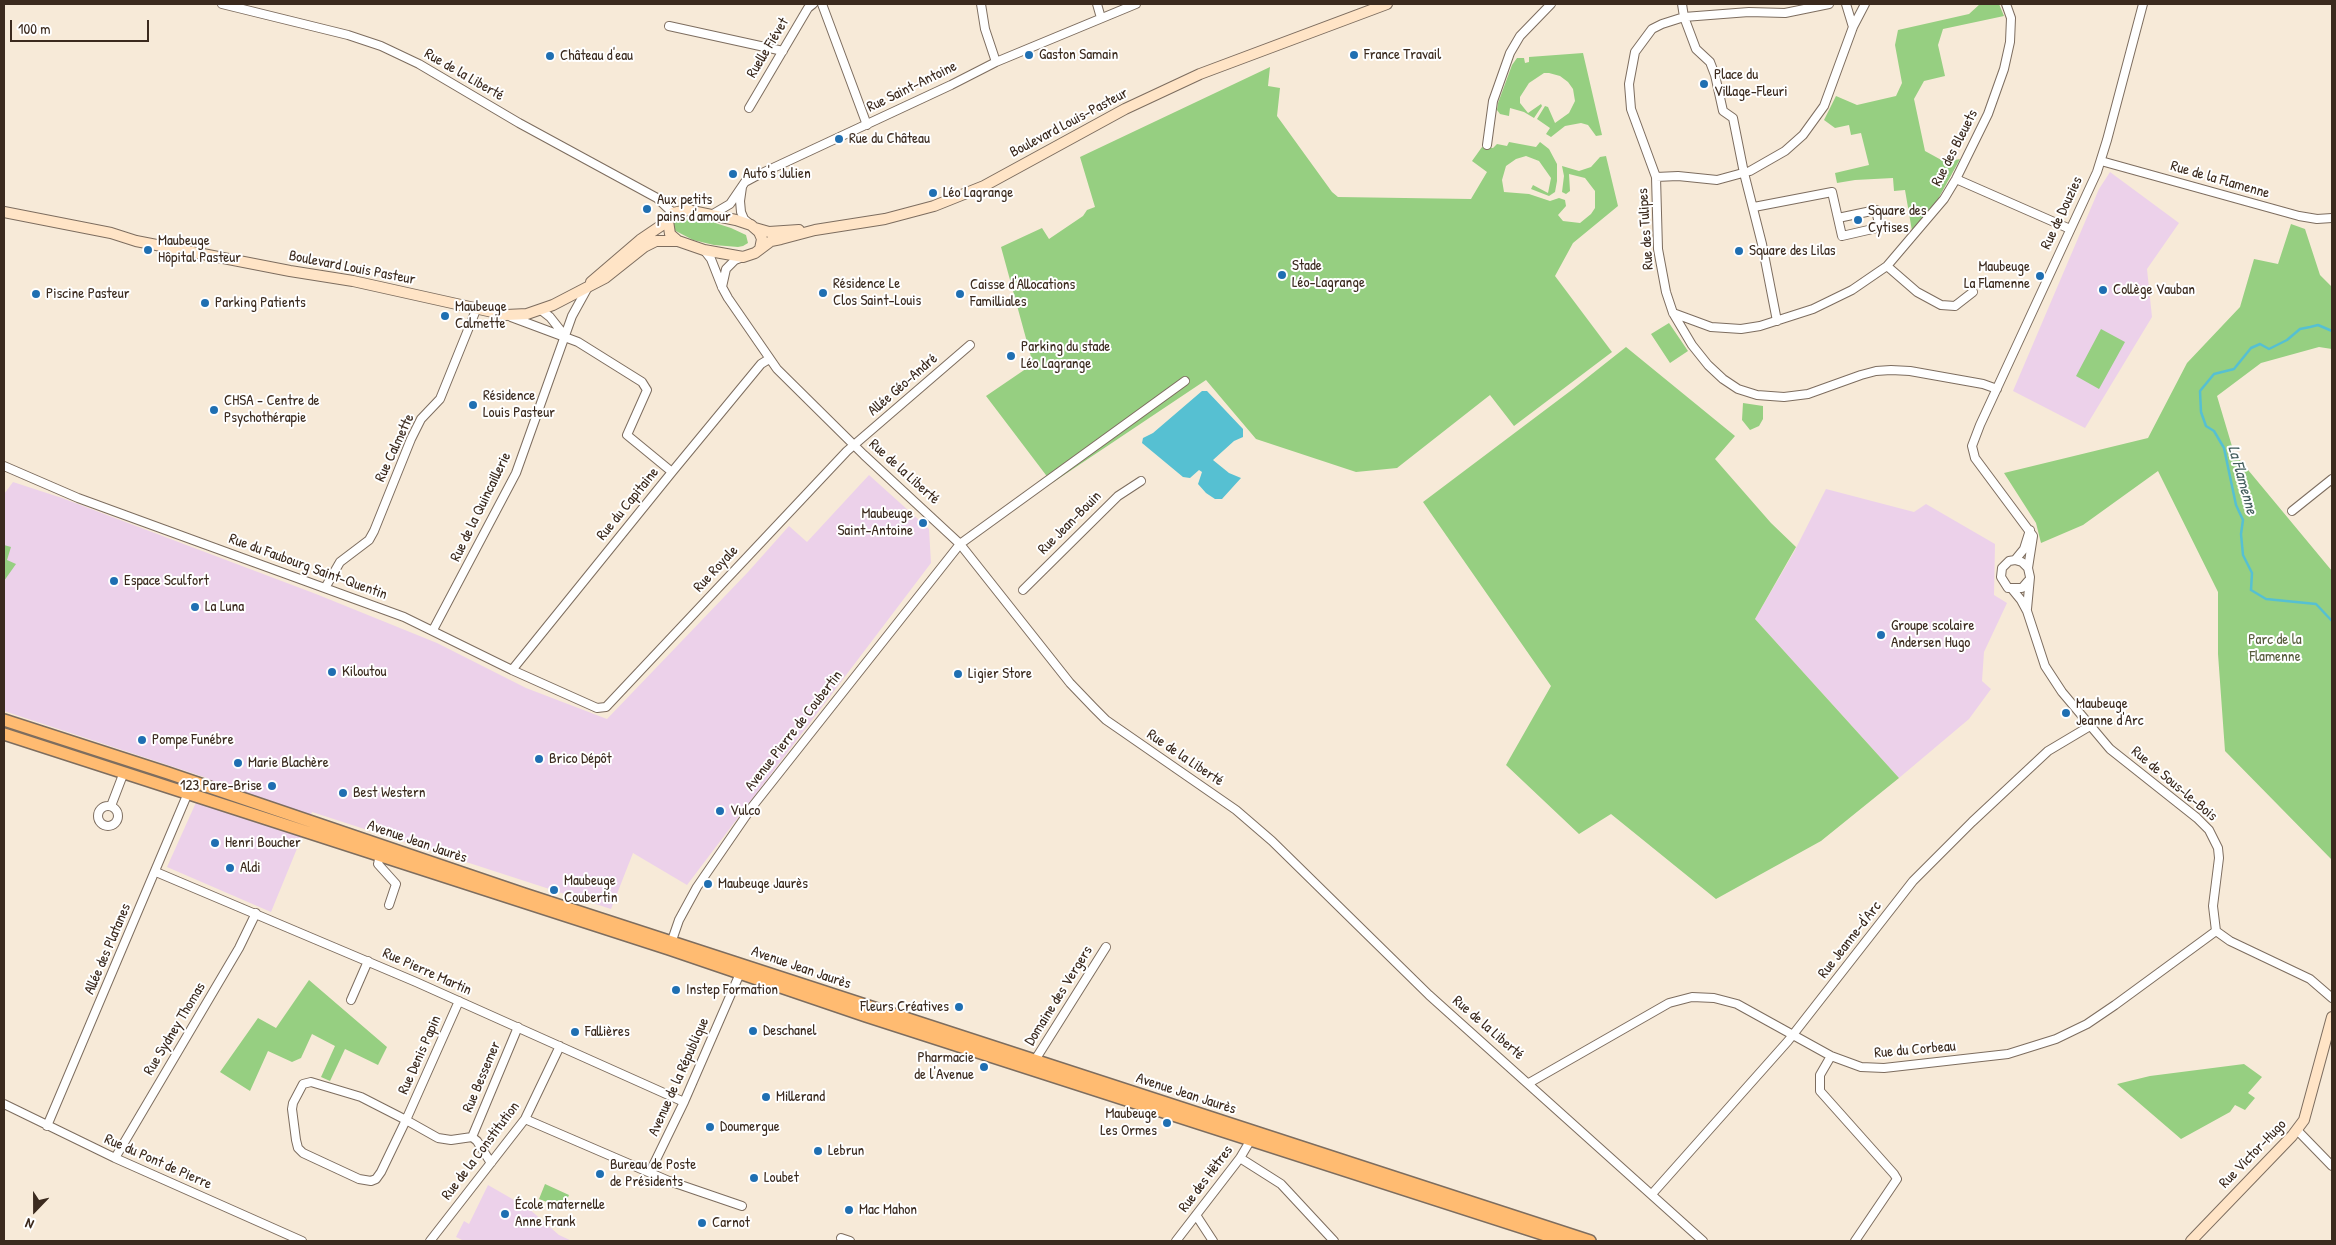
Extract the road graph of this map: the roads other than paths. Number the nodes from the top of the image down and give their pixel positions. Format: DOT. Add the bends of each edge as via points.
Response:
graph roads {
  1 [pos="222,4"];
  2 [pos="813,4"];
  3 [pos="822,4"];
  4 [pos="981,4"];
  5 [pos="1097,4"];
  6 [pos="1136,4"];
  7 [pos="1387,4"];
  8 [pos="1551,4"];
  9 [pos="1682,4"];
  10 [pos="1829,4"];
  11 [pos="1846,4"];
  12 [pos="2006,4"];
  13 [pos="2143,4"];
  14 [pos="1862,6"];
  15 [pos="1684,17"];
  16 [pos="1101,18"];
  17 [pos="669,26"];
  18 [pos="1853,26"];
  19 [pos="783,51"];
  20 [pos="996,62"];
  21 [pos="749,108"];
  22 [pos="867,125"];
  23 [pos="1487,145"];
  24 [pos="2100,161"];
  25 [pos="1744,173"];
  26 [pos="1656,177"];
  27 [pos="1956,180"];
  28 [pos="742,185"];
  29 [pos="1754,207"];
  30 [pos="4,212"];
  31 [pos="713,214"];
  32 [pos="671,217"];
  33 [pos="1838,218"];
  34 [pos="2332,218"];
  35 [pos="753,227"];
  36 [pos="2070,229"];
  37 [pos="815,230"];
  38 [pos="678,241"];
  39 [pos="760,249"];
  40 [pos="704,250"];
  41 [pos="743,257"];
  42 [pos="1887,266"];
  43 [pos="588,287"];
  44 [pos="722,287"];
  45 [pos="1973,292"];
  46 [pos="476,310"];
  47 [pos="542,310"];
  48 [pos="1674,313"];
  49 [pos="506,315"];
  50 [pos="1777,321"];
  51 [pos="565,336"];
  52 [pos="970,345"];
  53 [pos="769,359"];
  54 [pos="1185,381"];
  55 [pos="1997,389"];
  56 [pos="854,445"];
  57 [pos="4,466"];
  58 [pos="672,472"];
  59 [pos="2332,479"];
  60 [pos="1141,481"];
  61 [pos="2292,511"];
  62 [pos="2030,530"];
  63 [pos="960,544"];
  64 [pos="2015,560"];
  65 [pos="2028,568"];
  66 [pos="2028,581"];
  67 [pos="325,588"];
  68 [pos="2012,589"];
  69 [pos="1023,590"];
  70 [pos="2026,611"];
  71 [pos="433,630"];
  72 [pos="512,670"];
  73 [pos="597,708"];
  74 [pos="4,720"];
  75 [pos="2090,726"];
  76 [pos="4,734"];
  77 [pos="124,772"];
  78 [pos="193,781"];
  79 [pos="188,795"];
  80 [pos="111,806"];
  81 [pos="380,855"];
  82 [pos="156,872"];
  83 [pos="389,905"];
  84 [pos="256,913"];
  85 [pos="2216,931"];
  86 [pos="671,945"];
  87 [pos="1106,947"];
  88 [pos="368,961"];
  89 [pos="742,968"];
  90 [pos="2332,998"];
  91 [pos="351,1000"];
  92 [pos="459,1001"];
  93 [pos="2332,1018"];
  94 [pos="518,1027"];
  95 [pos="1794,1034"];
  96 [pos="956,1040"];
  97 [pos="560,1046"];
  98 [pos="1831,1056"];
  99 [pos="1035,1060"];
  100 [pos="1529,1083"];
  101 [pos="684,1102"];
  102 [pos="4,1104"];
  103 [pos="525,1119"];
  104 [pos="406,1120"];
  105 [pos="47,1126"];
  106 [pos="2297,1130"];
  107 [pos="1253,1136"];
  108 [pos="472,1137"];
  109 [pos="115,1158"];
  110 [pos="1240,1158"];
  111 [pos="490,1163"];
  112 [pos="2332,1166"];
  113 [pos="650,1172"];
  114 [pos="1652,1194"];
  115 [pos="742,1206"];
  116 [pos="1196,1215"];
  117 [pos="841,1238"];
  118 [pos="302,1241"];
  119 [pos="430,1241"];
  120 [pos="850,1241"];
  121 [pos="1176,1241"];
  122 [pos="1213,1241"];
  123 [pos="1334,1241"];
  124 [pos="1564,1241"];
  125 [pos="1590,1241"];
  126 [pos="1703,1241"];
  127 [pos="1855,1241"];
  128 [pos="2191,1241"];
  1 -- 32 [label="street, Rue de la Liberté" via="348,35 419,64 657,198"];
  2 -- 19 [label="street, Ruelle Fiévet"];
  3 -- 22 [label="street"];
  4 -- 20 [label="street" via="985,30"];
  5 -- 16 [label="street"];
  6 -- 16 [label="street, Rue Saint-Antoine"];
  7 -- 37 [label="main road, Boulevard Louis-Pasteur" via="1200,74 1125,109 984,186 948,201 885,219"];
  8 -- 23 [label="street" via="1520,36 1510,53 1492,101"];
  9 -- 15 [label="street"];
  10 -- 15 [label="street" via="1785,13"];
  11 -- 18 [label="street"];
  12 -- 27 [label="street, Rue des Bleuets" via="2011,18 2004,69 1988,114"];
  13 -- 24 [label="street, Rue de Douzies"];
  14 -- 18 [label="street"];
  15 -- 25 [label="street" via="1696,49 1710,62 1723,111 1733,118"];
  15 -- 26 [label="street, Rue des Tulipes" via="1662,24 1645,36 1630,68 1631,109"];
  16 -- 20 [label="street, Rue Saint-Antoine"];
  17 -- 19 [label="street"];
  18 -- 25 [label="street" via="1829,97 1817,117 1785,151 1768,163"];
  19 -- 21 [label="street, Ruelle Fiévet"];
  20 -- 22 [label="street, Rue Saint-Antoine"];
  22 -- 28 [label="street, Rue Saint-Antoine"];
  24 -- 34 [label="street, Rue de la Flamenne" via="2299,216"];
  24 -- 36 [label="street, Rue de Douzies"];
  25 -- 26 [label="street" via="1717,180"];
  25 -- 29 [label="street"];
  26 -- 48 [label="street, Rue des Tulipes" via="1658,248 1666,292"];
  27 -- 36 [label="street"];
  27 -- 42 [label="street, Rue des Bleuets" via="1932,215"];
  28 -- 31 [label="street, Rue Saint-Antoine" via="730,204"];
  28 -- 35 [label="street" via="741,212"];
  29 -- 33 [label="street" via="1832,192"];
  29 -- 50 [label="street"];
  30 -- 46 [label="main road, Boulevard Louis Pasteur" via="136,241 353,281"];
  31 -- 32 [label="main road" via="687,210"];
  31 -- 35 [label="main road"];
  32 -- 38 [label="main road" via="670,234"];
  32 -- 43 [label="main road" via="596,276"];
  33 -- 33 [label="street" via="1876,210 1879,224 1877,228 1842,236"];
  35 -- 37 [label="main road" via="769,232"];
  35 -- 39 [label="main road" via="762,239"];
  36 -- 55 [label="street, Rue de Douzies"];
  37 -- 39 [label="main road, Boulevard Louis-Pasteur" via="771,241"];
  38 -- 40 [label="main road"];
  38 -- 43 [label="main road, Boulevard Louis Pasteur" via="656,241 644,247 605,278"];
  39 -- 41 [label="main road, Boulevard Louis-Pasteur"];
  40 -- 41 [label="main road"];
  40 -- 44 [label="street, Rue de la Liberté" via="712,259"];
  41 -- 44 [label="street" via="726,269"];
  42 -- 45 [label="street" via="1917,292 1941,305 1954,306"];
  42 -- 50 [label="street, Rue des Bleuets" via="1852,290 1813,309"];
  43 -- 47 [label="main road, Boulevard Louis Pasteur"];
  43 -- 51 [label="street, Rue de la Quincaillerie"];
  44 -- 53 [label="street, Rue de la Liberté"];
  46 -- 49 [label="main road, Boulevard Louis Pasteur"];
  46 -- 67 [label="street, Rue Calmette" via="440,398 410,439 374,532 369,540 340,562"];
  47 -- 49 [label="main road, Boulevard Louis Pasteur"];
  47 -- 51 [label="street"];
  48 -- 50 [label="street, Rue des Bleuets" via="1724,328 1760,326"];
  48 -- 55 [label="street, Rue des Tulipes" via="1708,365 1738,389 1757,395 1784,397 1808,394 1868,373 1890,370 1910,371"];
  49 -- 51 [label="street"];
  51 -- 58 [label="street" via="645,385 647,390 627,436"];
  51 -- 71 [label="street, Rue de la Quincaillerie" via="516,473"];
  52 -- 56 [label="street, Allée Géo-André"];
  53 -- 56 [label="street, Rue de la Liberté"];
  53 -- 58 [label="street, Rue du Capitaine" via="761,364"];
  54 -- 63 [label="street, Avenue Pierre de Coubertin"];
  55 -- 62 [label="street, Rue de Douzies" via="1972,446 1975,458"];
  56 -- 63 [label="street, Rue de la Liberté"];
  56 -- 73 [label="street, Rue Royale" via="606,706"];
  57 -- 67 [label="street, Rue du Faubourg Saint-Quentin" via="78,498"];
  58 -- 72 [label="street, Rue du Capitaine"];
  59 -- 61 [label="street"];
  60 -- 69 [label="street, Rue Jean-Bouin" via="1118,496"];
  62 -- 64 [label="street" via="2024,548"];
  62 -- 65 [label="street" via="2033,536"];
  63 -- 86 [label="street, Avenue Pierre de Coubertin" via="752,807 698,887 679,920"];
  63 -- 100 [label="street, Rue de la Liberté" via="1070,682 1106,720 1245,817 1429,995"];
  64 -- 65 [label="street"];
  64 -- 68 [label="street" via="2005,564 2000,573 2002,582"];
  65 -- 66 [label="street"];
  66 -- 68 [label="street" via="2022,588"];
  66 -- 70 [label="street, Rue de Sous-le-Bois"];
  67 -- 71 [label="street, Rue du Faubourg Saint-Quentin"];
  68 -- 70 [label="street, Rue de Sous-le-Bois"];
  70 -- 75 [label="street, Rue de Sous-le-Bois" via="2049,675"];
  71 -- 72 [label="street, Rue du Faubourg Saint-Quentin"];
  72 -- 73 [label="street, Rue du Faubourg Saint-Quentin"];
  74 -- 78 [label="main road, Avenue Jean Jaurès"];
  75 -- 85 [label="street, Rue de Sous-le-Bois" via="2110,749 2209,830 2219,858 2213,906"];
  75 -- 95 [label="street, Rue Jeanne-d'Arc" via="2048,751 1913,881"];
  76 -- 77 [label="main road, Avenue Jean Jaurès"];
  77 -- 79 [label="main road, Avenue Jean Jaurès"];
  77 -- 80 [label="street"];
  78 -- 79 [label="street, Allée des Platanes"];
  78 -- 86 [label="main road, Avenue Jean Jaurès"];
  79 -- 81 [label="main road, Avenue Jean Jaurès"];
  79 -- 82 [label="street, Allée des Platanes"];
  81 -- 83 [label="street" via="378,864 396,884"];
  81 -- 86 [label="main road, Avenue Jean Jaurès"];
  82 -- 84 [label="street, Rue Pierre Martin"];
  82 -- 105 [label="street, Allée des Platanes"];
  84 -- 88 [label="street, Rue Pierre Martin"];
  84 -- 109 [label="street, Rue Sydney Thomas" via="239,948"];
  85 -- 90 [label="street" via="2230,941 2310,979"];
  85 -- 98 [label="street, Rue du Corbeau" via="2115,1006 2056,1039 2008,1054 1884,1068 1861,1067"];
  86 -- 89 [label="main road, Avenue Jean Jaurès"];
  87 -- 99 [label="street, Domaine des Vergers"];
  88 -- 91 [label="street"];
  88 -- 92 [label="street, Rue Pierre Martin"];
  89 -- 96 [label="main road, Avenue Jean Jaurès"];
  89 -- 101 [label="street, Avenue de la République"];
  92 -- 94 [label="street, Rue Pierre Martin"];
  92 -- 104 [label="street, Rue Denis Papin"];
  93 -- 106 [label="main road, Rue Victor-Hugo" via="2304,1120"];
  94 -- 97 [label="street, Rue Pierre Martin"];
  94 -- 108 [label="street, Rue Bessemer"];
  95 -- 98 [label="street, Rue du Corbeau"];
  95 -- 100 [label="street, Rue du Corbeau" via="1737,1004 1692,997 1669,1004"];
  95 -- 114 [label="street, Rue Jeanne-d'Arc"];
  96 -- 99 [label="main road, Avenue Jean Jaurès"];
  96 -- 107 [label="main road, Avenue Jean Jaurès"];
  97 -- 101 [label="street, Rue Pierre Martin"];
  97 -- 103 [label="street, Rue de la Constitution"];
  98 -- 127 [label="street" via="1820,1075 1820,1091 1897,1180"];
  99 -- 107 [label="main road, Avenue Jean Jaurès"];
  100 -- 114 [label="street, Rue de la Liberté"];
  101 -- 113 [label="street, Avenue de la République"];
  102 -- 105 [label="street, Rue du Pont de Pierre"];
  103 -- 111 [label="street, Rue de la Constitution"];
  103 -- 113 [label="street"];
  104 -- 104 [label="street" via="381,1172 371,1181 359,1179 303,1153 298,1148 292,1109 303,1084 311,1082 361,1097"];
  104 -- 108 [label="street" via="438,1138"];
  105 -- 109 [label="street, Rue du Pont de Pierre"];
  106 -- 112 [label="street"];
  106 -- 128 [label="main road, Rue Victor-Hugo"];
  107 -- 110 [label="street, Rue des Hêtres"];
  107 -- 124 [label="main road, Avenue Jean Jaurès"];
  107 -- 125 [label="main road, Avenue Jean Jaurès"];
  108 -- 111 [label="street"];
  109 -- 118 [label="street, Rue du Pont de Pierre"];
  110 -- 116 [label="street, Rue des Hêtres"];
  110 -- 123 [label="street" via="1281,1184"];
  111 -- 119 [label="street, Rue de la Constitution"];
  113 -- 115 [label="street" via="686,1188"];
  114 -- 126 [label="street, Rue de la Liberté"];
  116 -- 121 [label="street, Rue des Hêtres"];
  116 -- 122 [label="street"];
  117 -- 120 [label="street"];
}
